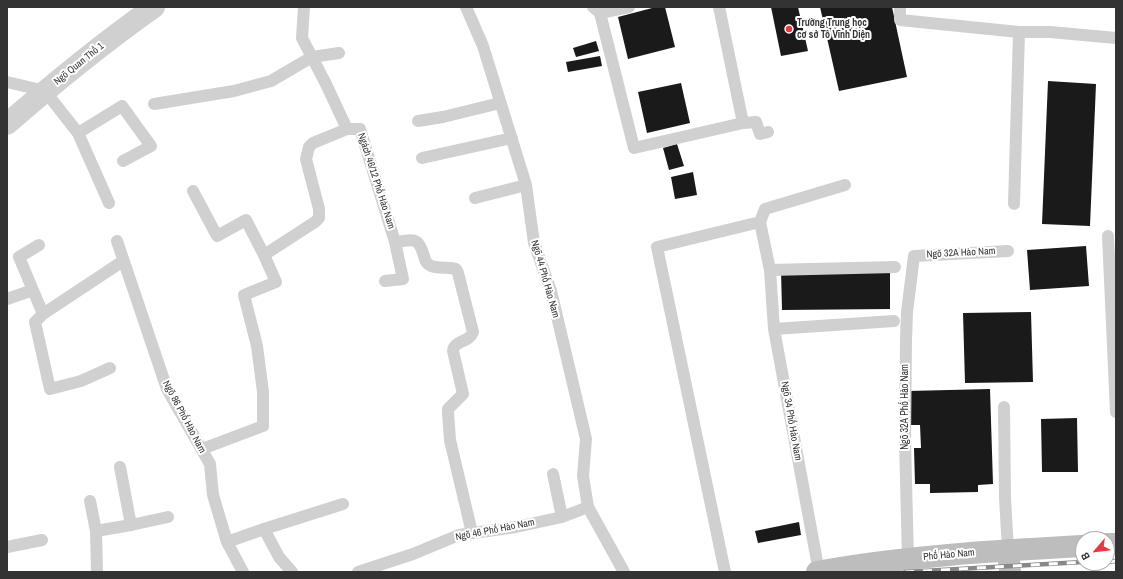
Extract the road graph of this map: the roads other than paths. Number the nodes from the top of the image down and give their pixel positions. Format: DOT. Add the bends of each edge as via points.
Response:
graph roads {
  1 [pos="154,7"];
  2 [pos="304,7"];
  3 [pos="466,7"];
  4 [pos="629,7"];
  5 [pos="719,7"];
  6 [pos="900,7"];
  7 [pos="596,10"];
  8 [pos="1018,32"];
  9 [pos="1116,38"];
  10 [pos="339,53"];
  11 [pos="312,57"];
  12 [pos="7,82"];
  13 [pos="45,91"];
  14 [pos="500,103"];
  15 [pos="154,104"];
  16 [pos="418,121"];
  17 [pos="743,123"];
  18 [pos="7,124"];
  19 [pos="347,129"];
  20 [pos="768,132"];
  21 [pos="78,134"];
  22 [pos="512,138"];
  23 [pos="422,158"];
  24 [pos="123,161"];
  25 [pos="526,185"];
  26 [pos="845,185"];
  27 [pos="193,191"];
  28 [pos="475,198"];
  29 [pos="109,203"];
  30 [pos="1014,204"];
  31 [pos="760,222"];
  32 [pos="1108,236"];
  33 [pos="117,241"];
  34 [pos="395,242"];
  35 [pos="39,245"];
  36 [pos="1008,251"];
  37 [pos="264,255"];
  38 [pos="914,256"];
  39 [pos="123,261"];
  40 [pos="895,267"];
  41 [pos="770,270"];
  42 [pos="385,281"];
  43 [pos="33,290"];
  44 [pos="7,299"];
  45 [pos="43,314"];
  46 [pos="894,321"];
  47 [pos="774,330"];
  48 [pos="110,368"];
  49 [pos="1004,407"];
  50 [pos="1116,412"];
  51 [pos="202,450"];
  52 [pos="120,467"];
  53 [pos="553,474"];
  54 [pos="90,501"];
  55 [pos="343,504"];
  56 [pos="588,507"];
  57 [pos="168,516"];
  58 [pos="562,517"];
  59 [pos="131,525"];
  60 [pos="264,529"];
  61 [pos="96,530"];
  62 [pos="472,533"];
  63 [pos="42,540"];
  64 [pos="227,542"];
  65 [pos="1075,546"];
  66 [pos="7,547"];
  67 [pos="1008,550"];
  68 [pos="908,559"];
  69 [pos="97,572"];
  70 [pos="243,572"];
  71 [pos="292,572"];
  72 [pos="358,572"];
  73 [pos="624,572"];
  74 [pos="726,572"];
  75 [pos="818,572"];
  76 [pos="1010,572"];
  1 -- 13 [label="street, Ngõ Quan Thổ 1"];
  2 -- 11 [label="lane" via="302,38"];
  3 -- 14 [label="lane, Ngõ 44 Phố Hào Nam" via="483,46"];
  4 -- 7 [label="lane"];
  5 -- 17 [label="lane"];
  6 -- 8 [label="lane" via="900,20"];
  7 -- 17 [label="lane" via="634,148"];
  8 -- 9 [label="lane"];
  8 -- 30 [label="lane"];
  10 -- 11 [label="lane"];
  11 -- 15 [label="lane" via="271,81 234,91"];
  11 -- 19 [label="lane"];
  12 -- 13 [label="lane"];
  13 -- 18 [label="street, Ngõ Quan Thổ 1"];
  13 -- 21 [label="lane"];
  14 -- 16 [label="lane"];
  14 -- 22 [label="lane, Ngõ 44 Phố Hào Nam"];
  17 -- 20 [label="lane" via="756,122 760,134"];
  19 -- 34 [label="lane, Ngách 46/12 Phố Hào Nam" via="360,129"];
  19 -- 37 [label="lane" via="309,147 306,159 319,218"];
  21 -- 24 [label="lane" via="122,106 151,146"];
  21 -- 29 [label="lane"];
  22 -- 23 [label="lane"];
  22 -- 25 [label="lane, Ngõ 44 Phố Hào Nam"];
  25 -- 28 [label="lane"];
  25 -- 56 [label="lane, Ngõ 44 Phố Hào Nam" via="534,243 551,291 586,438 583,476"];
  26 -- 31 [label="lane" via="765,209"];
  27 -- 37 [label="lane" via="217,236 246,220"];
  31 -- 41 [label="lane, Ngõ 34 Phố Hào Nam"];
  31 -- 74 [label="lane" via="657,247"];
  32 -- 50 [label="lane"];
  33 -- 39 [label="lane, Ngõ 86 Phố Hào Nam"];
  34 -- 42 [label="lane" via="403,279"];
  34 -- 62 [label="lane, Ngách 46/12 Phố Hào Nam" via="418,241 428,265 456,269 458,273 473,332 469,338 454,347 463,394 448,412 450,440"];
  35 -- 43 [label="lane" via="19,257"];
  36 -- 38 [label="lane, Ngõ 32A Hào Nam"];
  37 -- 51 [label="lane" via="276,282 244,296 257,346 263,392 263,426"];
  38 -- 68 [label="lane, Ngõ 32A Phố Hào Nam" via="906,340"];
  39 -- 45 [label="lane"];
  39 -- 51 [label="lane, Ngõ 86 Phố Hào Nam" via="167,389"];
  40 -- 41 [label="lane"];
  41 -- 47 [label="lane, Ngõ 34 Phố Hào Nam"];
  43 -- 44 [label="lane"];
  43 -- 45 [label="lane"];
  45 -- 48 [label="lane" via="35,322 50,389 81,381"];
  46 -- 47 [label="lane"];
  47 -- 75 [label="lane, Ngõ 34 Phố Hào Nam"];
  49 -- 67 [label="lane"];
  51 -- 64 [label="lane, Ngõ 86 Phố Hào Nam" via="210,464 213,495"];
  52 -- 59 [label="lane"];
  53 -- 58 [label="lane"];
  54 -- 61 [label="lane"];
  55 -- 60 [label="lane"];
  56 -- 58 [label="lane, Ngõ 46 Phố Hào Nam"];
  56 -- 73 [label="lane, Ngõ 44 Phố Hào Nam"];
  57 -- 59 [label="lane"];
  58 -- 62 [label="lane, Ngõ 46 Phố Hào Nam"];
  59 -- 61 [label="lane"];
  60 -- 64 [label="lane"];
  60 -- 71 [label="lane" via="279,556"];
  61 -- 69 [label="lane"];
  62 -- 72 [label="lane, Ngõ 46 Phố Hào Nam" via="459,535 413,554"];
  63 -- 66 [label="lane"];
  64 -- 70 [label="lane, Ngõ 86 Phố Hào Nam"];
  65 -- 67 [label="main road, Phố Hào Nam"];
  67 -- 68 [label="main road, Phố Hào Nam"];
  67 -- 76 [label="main road"];
  68 -- 75 [label="main road, Phố Hào Nam"];
}
